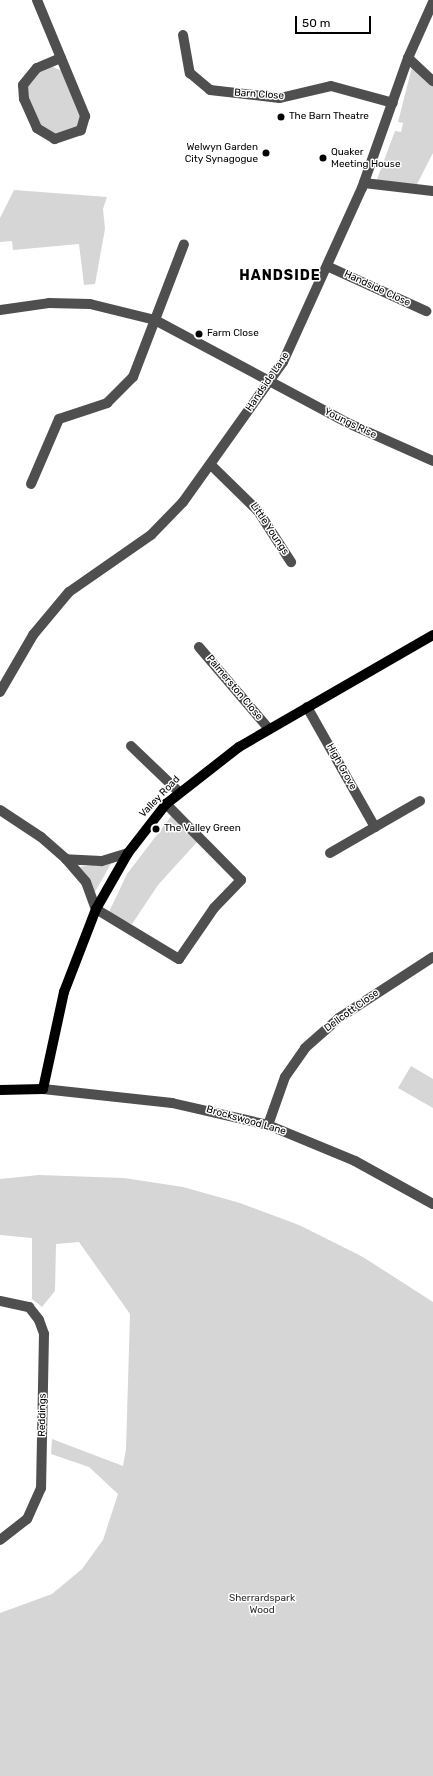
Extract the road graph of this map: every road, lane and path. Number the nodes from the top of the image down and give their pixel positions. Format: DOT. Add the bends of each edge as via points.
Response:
graph roads {
  1 [pos="37,0"];
  2 [pos="433,2"];
  3 [pos="183,35"];
  4 [pos="61,58"];
  5 [pos="408,58"];
  6 [pos="433,81"];
  7 [pos="393,103"];
  8 [pos="364,183"];
  9 [pos="433,191"];
  10 [pos="184,244"];
  11 [pos="329,267"];
  12 [pos="0,310"];
  13 [pos="426,311"];
  14 [pos="156,320"];
  15 [pos="270,381"];
  16 [pos="433,461"];
  17 [pos="211,465"];
  18 [pos="31,484"];
  19 [pos="291,562"];
  20 [pos="433,635"];
  21 [pos="199,647"];
  22 [pos="0,692"];
  23 [pos="307,707"];
  24 [pos="269,729"];
  25 [pos="131,746"];
  26 [pos="179,792"];
  27 [pos="420,801"];
  28 [pos="166,804"];
  29 [pos="0,810"];
  30 [pos="375,827"];
  31 [pos="128,853"];
  32 [pos="330,853"];
  33 [pos="66,859"];
  34 [pos="96,909"];
  35 [pos="433,957"];
  36 [pos="43,1089"];
  37 [pos="0,1090"];
  38 [pos="268,1126"];
  39 [pos="433,1204"];
  40 [pos="0,1301"];
  41 [pos="0,1540"];
  1 -- 4 [label="street"];
  2 -- 5 [label="street, Handside Lane"];
  3 -- 7 [label="street, Barn Close" via="190,73 210,90 280,98 331,86"];
  4 -- 4 [label="street" via="86,123 81,130 54,139 37,128 24,99 23,85 37,68"];
  5 -- 6 [label="street"];
  5 -- 7 [label="street, Handside Lane"];
  7 -- 8 [label="street, Handside Lane"];
  8 -- 9 [label="street"];
  8 -- 11 [label="street, Handside Lane"];
  10 -- 14 [label="street"];
  11 -- 13 [label="street, Handside Close"];
  11 -- 15 [label="street, Handside Lane" via="293,343"];
  12 -- 14 [label="street, Youngs Rise" via="49,303 90,304"];
  14 -- 15 [label="street, Youngs Rise"];
  14 -- 18 [label="street" via="126,388 107,403 59,419"];
  15 -- 16 [label="street, Youngs Rise" via="350,424"];
  15 -- 17 [label="street, Handside Lane"];
  17 -- 19 [label="street, Little Youngs" via="258,510"];
  17 -- 22 [label="street, Handside Lane" via="183,502 151,535 90,575 65,597 33,635"];
  20 -- 23 [label="main road, Valley Road"];
  21 -- 24 [label="street, Palmerston Close"];
  23 -- 24 [label="main road, Valley Road"];
  23 -- 30 [label="street, High Grove"];
  24 -- 26 [label="main road, Valley Road" via="215,763"];
  25 -- 26 [label="street"];
  26 -- 28 [label="main road, Valley Road"];
  27 -- 30 [label="street"];
  28 -- 31 [label="main road, Valley Road"];
  28 -- 34 [label="street" via="241,880 214,908 179,959"];
  29 -- 33 [label="street" via="41,837"];
  30 -- 32 [label="street"];
  31 -- 33 [label="street" via="96,861"];
  31 -- 34 [label="main road, Valley Road"];
  33 -- 34 [label="street" via="86,882"];
  34 -- 36 [label="main road, Valley Road" via="64,992"];
  35 -- 38 [label="street, Dellcott Close" via="339,1018 305,1048 285,1077"];
  36 -- 37 [label="main road"];
  36 -- 38 [label="street, Brockswood Lane" via="172,1103"];
  38 -- 39 [label="street, Brockswood Lane" via="355,1161"];
  40 -- 41 [label="street, Reddings" via="29,1307 40,1320 44,1334 41,1488 27,1519"];
}
